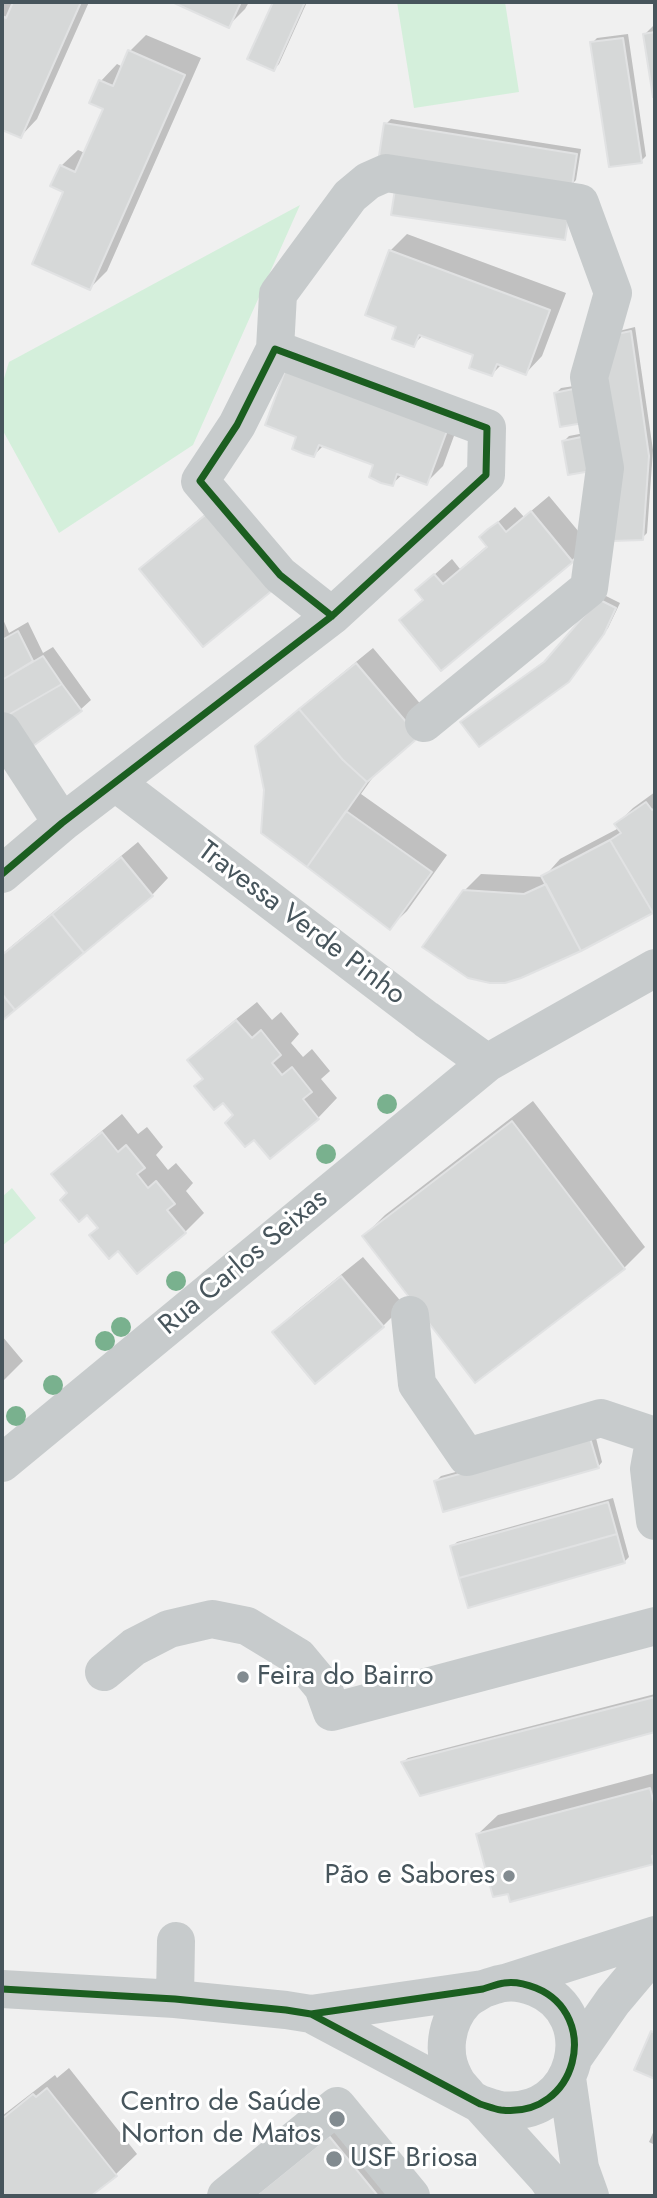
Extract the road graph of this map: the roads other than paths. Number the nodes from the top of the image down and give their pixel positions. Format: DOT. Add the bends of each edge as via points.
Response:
graph roads {
  1 [pos="275,349"];
  2 [pos="332,616"];
  3 [pos="424,723"];
  4 [pos="2,731"];
  5 [pos="116,783"];
  6 [pos="62,824"];
  7 [pos="2,874"];
  8 [pos="655,968"];
  9 [pos="487,1063"];
  10 [pos="410,1315"];
  11 [pos="655,1436"];
  12 [pos="2,1463"];
  13 [pos="655,1521"];
  14 [pos="655,1626"];
  15 [pos="104,1672"];
  16 [pos="655,1935"];
  17 [pos="176,1941"];
  18 [pos="655,1951"];
  19 [pos="494,1986"];
  20 [pos="2,1989"];
  21 [pos="175,2000"];
  22 [pos="311,2014"];
  23 [pos="570,2068"];
  24 [pos="475,2100"];
  25 [pos="226,2196"];
  26 [pos="411,2196"];
  27 [pos="559,2196"];
  28 [pos="590,2196"];
  1 -- 2 [label="street" via="237,425 200,481 280,575"];
  1 -- 2 [label="street" via="488,428 486,475"];
  1 -- 3 [label="street" via="278,294 350,196 368,181 386,173 580,203 613,293 589,377 606,468 589,587"];
  2 -- 5 [label="street"];
  4 -- 6 [label="street"];
  5 -- 6 [label="street"];
  5 -- 9 [label="street, Travessa Verde Pinho"];
  6 -- 7 [label="street"];
  8 -- 9 [label="street, Rua Carlos Seixas"];
  9 -- 12 [label="street, Rua Carlos Seixas"];
  10 -- 11 [label="street" via="418,1384 467,1457 601,1418"];
  11 -- 13 [label="street" via="649,1469"];
  14 -- 15 [label="street" via="332,1712 323,1687 298,1657 247,1626 212,1619 169,1629 134,1647"];
  16 -- 19 [label="street"];
  17 -- 21 [label="street"];
  18 -- 23 [label="street" via="613,2001"];
  19 -- 22 [label="street"];
  19 -- 23 [label="street" via="524,1984 558,2003 574,2038"];
  19 -- 24 [label="street" via="465,2001 446,2039 455,2081"];
  20 -- 21 [label="street"];
  21 -- 22 [label="street"];
  22 -- 24 [label="street"];
  23 -- 24 [label="street" via="556,2094 540,2104 499,2110"];
  23 -- 28 [label="street" via="580,2168"];
  24 -- 27 [label="street"];
  25 -- 26 [label="street" via="337,2106"];
}
